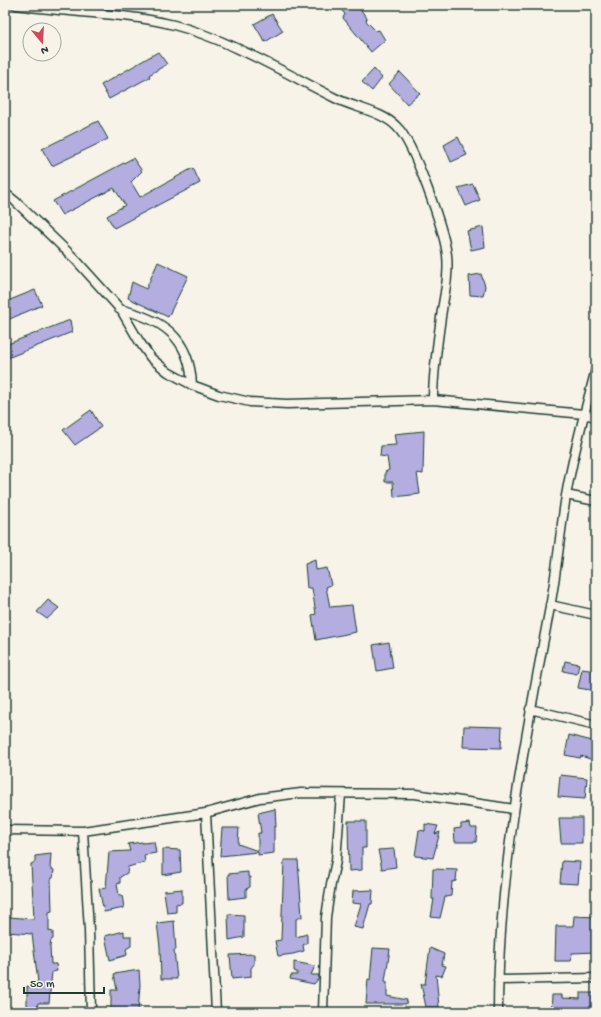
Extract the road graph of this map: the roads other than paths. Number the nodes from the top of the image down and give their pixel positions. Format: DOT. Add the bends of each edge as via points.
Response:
graph roads {
  1 [pos="16,5"];
  2 [pos="5,193"];
  3 [pos="119,309"];
  4 [pos="596,369"];
  5 [pos="192,385"];
  6 [pos="433,400"];
  7 [pos="584,414"];
  8 [pos="596,417"];
  9 [pos="566,495"];
  10 [pos="596,501"];
  11 [pos="550,605"];
  12 [pos="596,615"];
  13 [pos="530,709"];
  14 [pos="596,725"];
  15 [pos="341,794"];
  16 [pos="514,809"];
  17 [pos="206,812"];
  18 [pos="5,830"];
  19 [pos="82,830"];
  20 [pos="596,978"];
  21 [pos="498,980"];
  22 [pos="91,1012"];
  23 [pos="216,1012"];
  24 [pos="323,1012"];
  25 [pos="498,1012"];
  1 -- 6 [label="street" via="138,18 174,25 213,38 338,100 396,125 416,161 437,216 447,255 447,279 433,372"];
  2 -- 3 [label="street" via="75,259"];
  3 -- 5 [label="street" via="151,358 168,372"];
  3 -- 5 [label="street" via="157,321 172,332 190,363"];
  4 -- 7 [label="street"];
  5 -- 6 [label="street" via="219,395 250,402 287,404"];
  6 -- 7 [label="street"];
  7 -- 8 [label="street"];
  7 -- 9 [label="street"];
  9 -- 10 [label="street"];
  9 -- 11 [label="street"];
  11 -- 12 [label="street"];
  11 -- 13 [label="street"];
  13 -- 14 [label="street"];
  13 -- 16 [label="street"];
  15 -- 16 [label="street" via="416,794"];
  15 -- 17 [label="street" via="301,793 260,798"];
  15 -- 24 [label="street" via="336,861 326,917"];
  16 -- 21 [label="street"];
  17 -- 19 [label="street"];
  17 -- 23 [label="street"];
  18 -- 19 [label="street"];
  19 -- 22 [label="street" via="89,930"];
  20 -- 21 [label="street"];
  21 -- 25 [label="street"];
}
